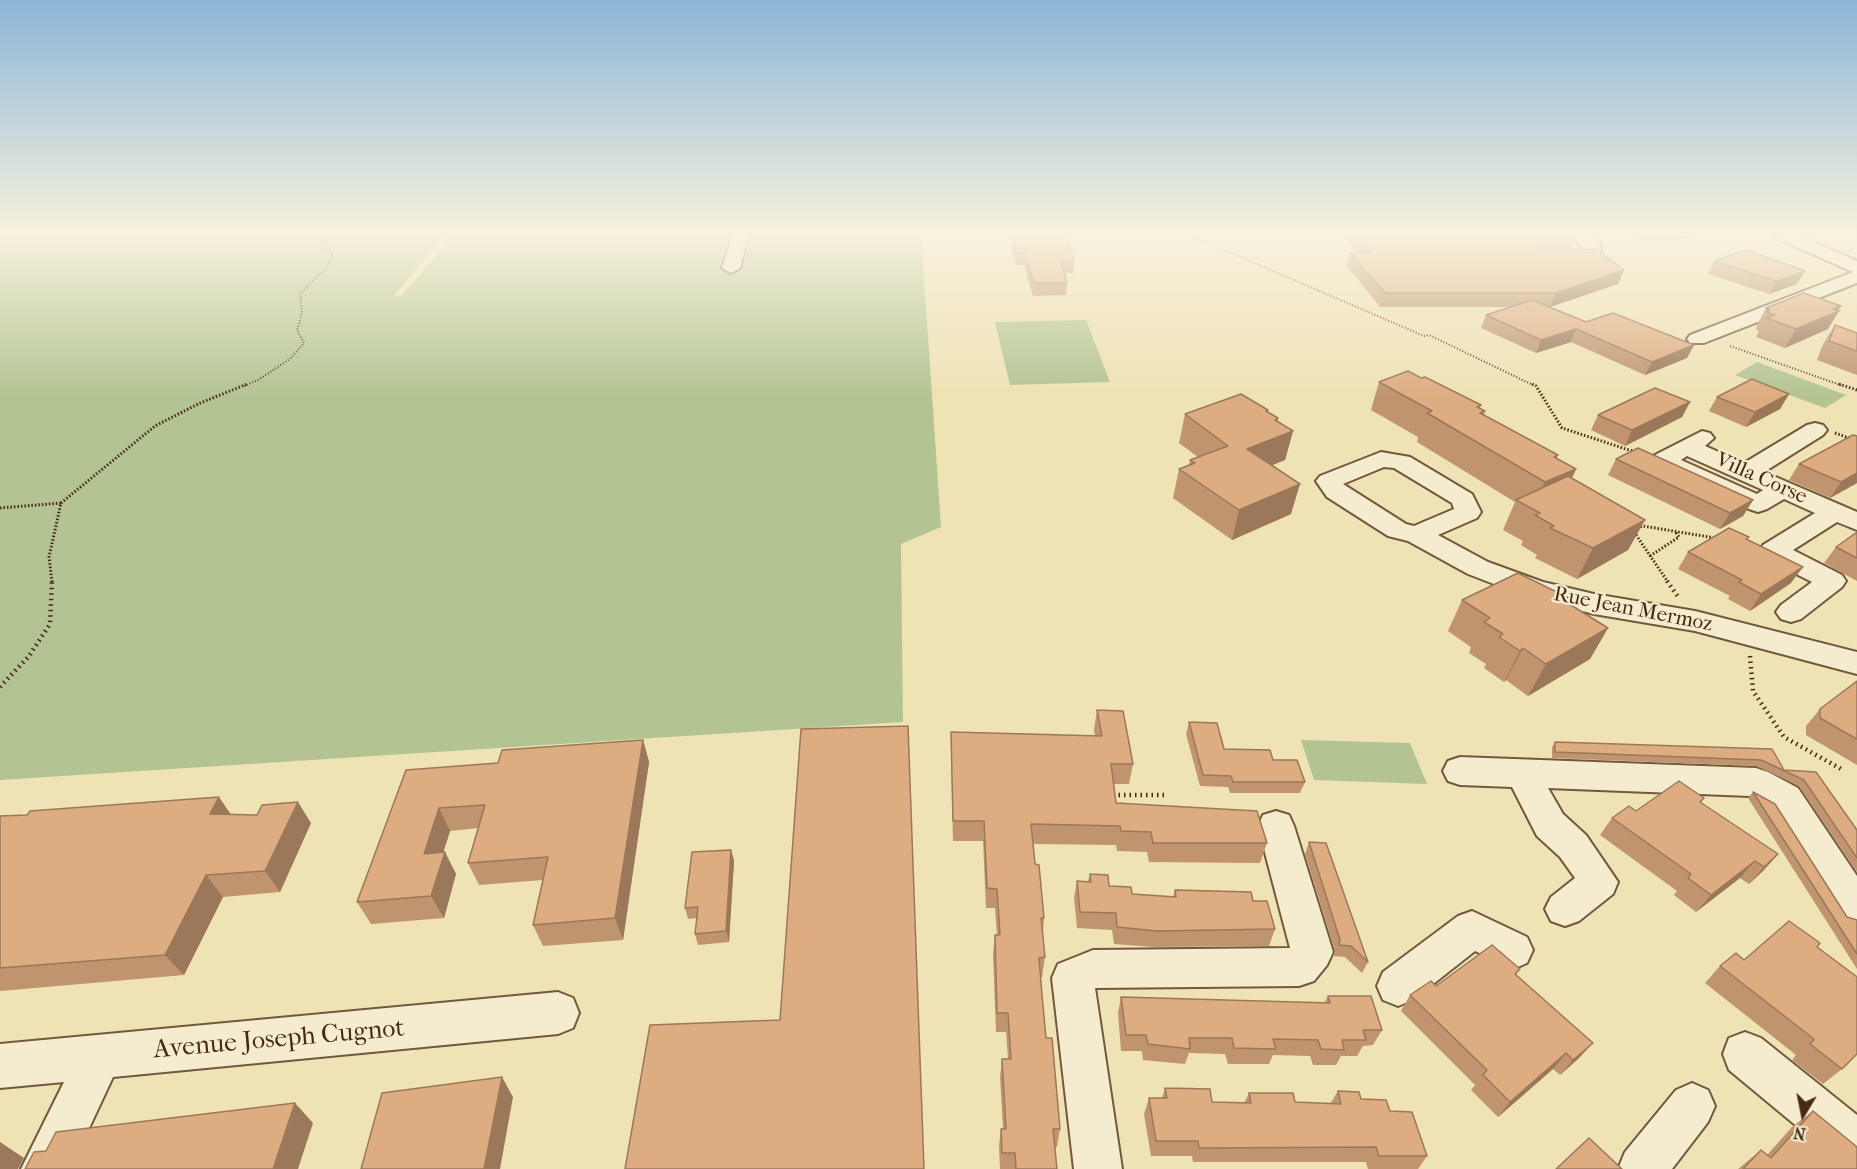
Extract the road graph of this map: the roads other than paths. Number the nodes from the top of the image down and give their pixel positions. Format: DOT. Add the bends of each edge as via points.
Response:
graph roads {
  1 [pos="1827,289"];
  2 [pos="1697,339"];
  3 [pos="1815,430"];
  4 [pos="1756,467"];
  5 [pos="1782,489"];
  6 [pos="1846,517"];
  7 [pos="1417,535"];
  8 [pos="1791,612"];
  9 [pos="1857,663"];
  10 [pos="1460,771"];
  11 [pos="1526,773"];
  12 [pos="1276,826"];
  13 [pos="1565,909"];
  14 [pos="1857,909"];
  15 [pos="1512,950"];
  16 [pos="1398,986"];
  17 [pos="558,1013"];
  18 [pos="1745,1054"];
  19 [pos="100,1057"];
  20 [pos="0,1066"];
  21 [pos="1692,1106"];
  22 [pos="1855,1140"];
  23 [pos="45,1169"];
  24 [pos="1098,1169"];
  25 [pos="1642,1169"];
  1 -- 2 [label="street"];
  3 -- 4 [label="street"];
  4 -- 5 [label="street, Villa Corse"];
  4 -- 5 [label="street, Villa Corse" via="1686,447 1662,460 1758,504"];
  5 -- 6 [label="street, Villa Corse"];
  6 -- 8 [label="street, Villa Corse" via="1773,551 1832,580"];
  7 -- 7 [label="street, Rue Jean Mermoz" via="1468,512 1463,499 1401,462 1381,459 1329,481 1336,492 1397,530"];
  7 -- 9 [label="street, Rue Jean Mermoz" via="1478,568 1535,589 1594,604 1695,621"];
  10 -- 11 [label="street"];
  11 -- 13 [label="street" via="1550,825 1573,846 1599,882"];
  11 -- 14 [label="street" via="1756,782 1785,798"];
  12 -- 24 [label="street" via="1313,952 1299,967 1093,969 1073,978"];
  15 -- 16 [label="street" via="1472,929"];
  17 -- 19 [label="street, Avenue Joseph Cugnot"];
  18 -- 22 [label="street"];
  19 -- 20 [label="street, Avenue Joseph Cugnot"];
  19 -- 23 [label="street"];
  21 -- 25 [label="street"];
}
